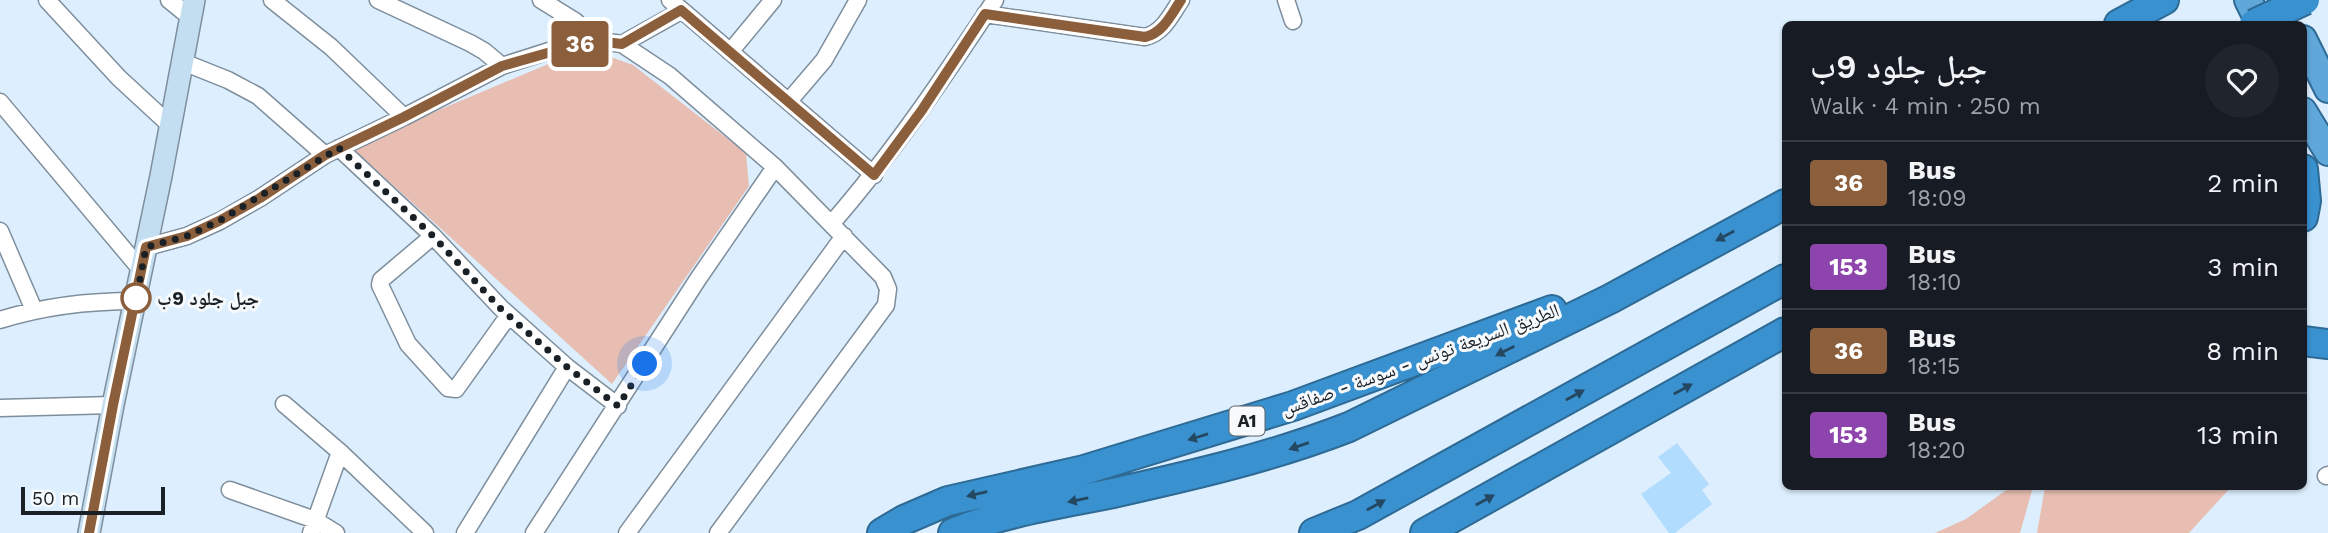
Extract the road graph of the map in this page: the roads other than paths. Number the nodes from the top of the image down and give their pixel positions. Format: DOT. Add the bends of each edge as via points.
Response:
graph roads {
  1 [pos="47,0"];
  2 [pos="169,0"];
  3 [pos="272,0"];
  4 [pos="378,0"];
  5 [pos="541,0"];
  6 [pos="773,0"];
  7 [pos="858,0"];
  8 [pos="995,0"];
  9 [pos="1181,0"];
  10 [pos="1286,0"];
  11 [pos="2164,0"];
  12 [pos="2248,0"];
  13 [pos="2284,0"];
  14 [pos="2305,0"];
  15 [pos="675,5"];
  16 [pos="192,8"];
  17 [pos="985,14"];
  18 [pos="1293,21"];
  19 [pos="2125,21"];
  20 [pos="2258,21"];
  21 [pos="2260,21"];
  22 [pos="2294,21"];
  23 [pos="596,41"];
  24 [pos="622,44"];
  25 [pos="2307,47"];
  26 [pos="730,52"];
  27 [pos="183,62"];
  28 [pos="502,66"];
  29 [pos="2328,89"];
  30 [pos="789,101"];
  31 [pos="0,102"];
  32 [pos="404,117"];
  33 [pos="2307,118"];
  34 [pos="171,126"];
  35 [pos="332,151"];
  36 [pos="2328,152"];
  37 [pos="775,167"];
  38 [pos="874,175"];
  39 [pos="1782,206"];
  40 [pos="832,223"];
  41 [pos="0,231"];
  42 [pos="433,236"];
  43 [pos="844,236"];
  44 [pos="146,247"];
  45 [pos="142,271"];
  46 [pos="1782,281"];
  47 [pos="1610,299"];
  48 [pos="136,301"];
  49 [pos="34,310"];
  50 [pos="509,316"];
  51 [pos="0,320"];
  52 [pos="1782,334"];
  53 [pos="2307,341"];
  54 [pos="2328,344"];
  55 [pos="567,367"];
  56 [pos="284,404"];
  57 [pos="113,405"];
  58 [pos="618,406"];
  59 [pos="0,408"];
  60 [pos="340,452"];
  61 [pos="230,490"];
  62 [pos="313,526"];
  63 [pos="89,533"];
  64 [pos="336,533"];
  65 [pos="425,533"];
  66 [pos="465,533"];
  67 [pos="534,533"];
  68 [pos="628,533"];
  69 [pos="719,533"];
  70 [pos="882,533"];
  71 [pos="953,533"];
  72 [pos="1314,533"];
  73 [pos="1425,533"];
  1 -- 34 [label="street"];
  2 -- 16 [label="street"];
  3 -- 32 [label="street" via="342,57"];
  4 -- 28 [label="street" via="470,43"];
  5 -- 23 [label="street"];
  6 -- 26 [label="street"];
  7 -- 30 [label="street" via="824,60"];
  8 -- 17 [label="street"];
  9 -- 17 [label="street" via="1161,29 1145,37"];
  10 -- 18 [label="street"];
  11 -- 19 [label="highway"];
  12 -- 20 [label="highway"];
  13 -- 22 [label="highway"];
  14 -- 21 [label="highway, bridge"];
  15 -- 24 [label="street"];
  15 -- 26 [label="street"];
  16 -- 27 [label="main road"];
  17 -- 38 [label="street"];
  23 -- 24 [label="street"];
  23 -- 28 [label="street"];
  24 -- 37 [label="street" via="670,76"];
  25 -- 29 [label="highway"];
  26 -- 30 [label="street"];
  27 -- 34 [label="main road"];
  27 -- 35 [label="street" via="258,96"];
  28 -- 32 [label="street"];
  30 -- 38 [label="street"];
  31 -- 45 [label="street"];
  32 -- 35 [label="street"];
  33 -- 36 [label="highway"];
  34 -- 44 [label="main road"];
  35 -- 42 [label="street"];
  35 -- 44 [label="street" via="219,221"];
  37 -- 40 [label="street"];
  37 -- 58 [label="street"];
  38 -- 40 [label="street"];
  39 -- 47 [label="highway, الطريق السريعة تونس - سوسة - صفاقس / A1, one-way"];
  40 -- 43 [label="street"];
  41 -- 49 [label="street"];
  42 -- 50 [label="street"];
  42 -- 50 [label="street" via="380,285 408,344 448,388 456,388"];
  43 -- 68 [label="street"];
  43 -- 69 [label="street" via="883,277 888,289 886,305"];
  44 -- 45 [label="main road"];
  45 -- 48 [label="main road"];
  72 -- 46 [label="highway, one-way" via="1358,515"];
  47 -- 70 [label="highway, الطريق السريعة تونس - سوسة - صفاقس / A1, one-way" via="1557,308 1378,376 1208,433 1084,470 948,501"];
  47 -- 71 [label="highway, one-way" via="1389,409 1308,443 1245,463 1041,508"];
  48 -- 49 [label="street"];
  48 -- 57 [label="main road"];
  49 -- 51 [label="street"];
  50 -- 55 [label="street"];
  73 -- 52 [label="highway, one-way"];
  53 -- 54 [label="highway"];
  55 -- 58 [label="street"];
  55 -- 66 [label="street"];
  56 -- 60 [label="street"];
  57 -- 59 [label="street"];
  57 -- 63 [label="main road"];
  58 -- 67 [label="street"];
  60 -- 62 [label="street"];
  60 -- 65 [label="street"];
  61 -- 62 [label="street"];
  62 -- 64 [label="street"];
}
